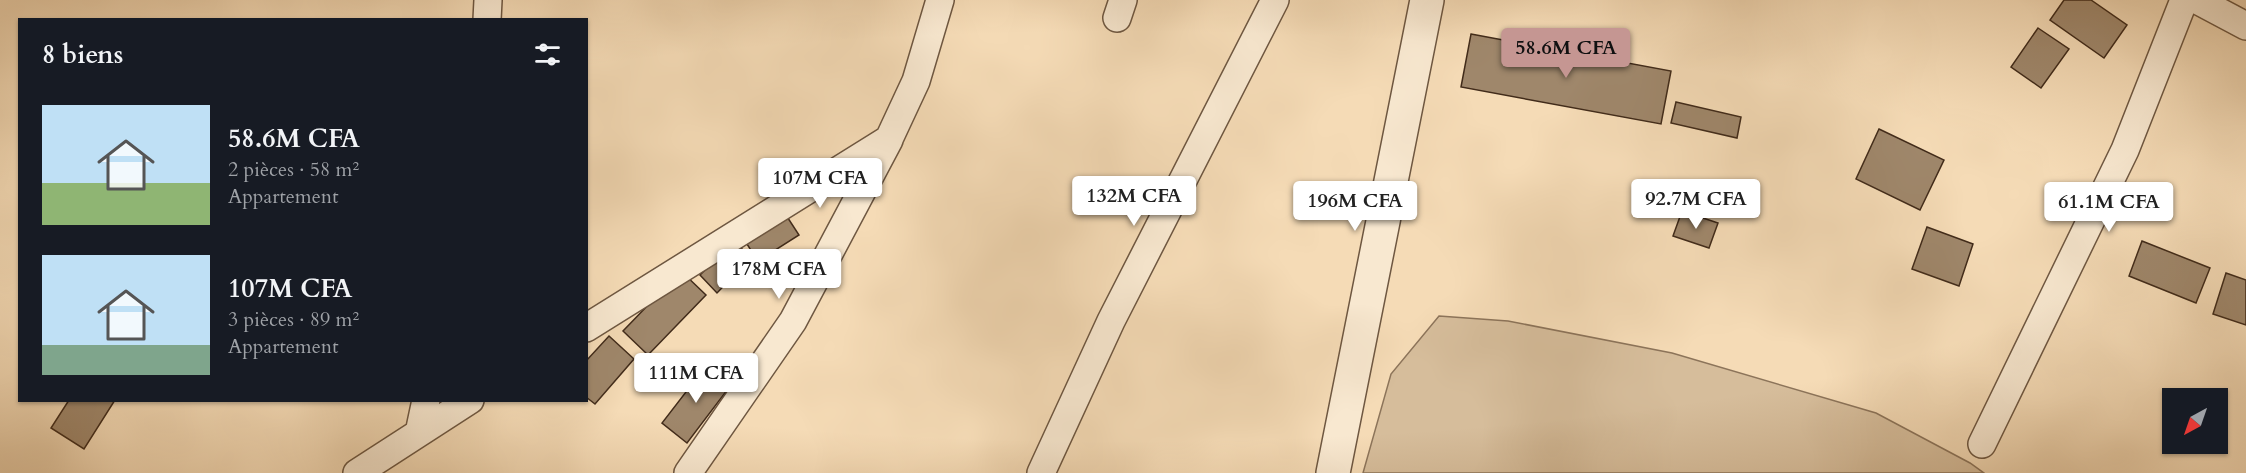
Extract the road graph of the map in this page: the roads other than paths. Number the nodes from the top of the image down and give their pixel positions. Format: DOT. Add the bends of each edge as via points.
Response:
graph roads {
  1 [pos="488,0"];
  2 [pos="940,0"];
  3 [pos="1275,0"];
  4 [pos="1427,0"];
  5 [pos="2184,0"];
  6 [pos="2197,0"];
  7 [pos="487,18"];
  8 [pos="2246,27"];
  9 [pos="889,139"];
  10 [pos="588,327"];
  11 [pos="426,402"];
  12 [pos="467,402"];
  13 [pos="418,433"];
  14 [pos="1982,444"];
  15 [pos="357,473"];
  16 [pos="688,473"];
  17 [pos="1041,473"];
  18 [pos="1333,473"];
  1 -- 7 [label="street"];
  2 -- 9 [label="street" via="916,81"];
  3 -- 17 [label="street" via="1111,321"];
  4 -- 18 [label="street"];
  5 -- 14 [label="street" via="2125,150"];
  6 -- 8 [label="street"];
  9 -- 10 [label="street"];
  9 -- 16 [label="street" via="793,321"];
  11 -- 13 [label="street"];
  12 -- 13 [label="street"];
  13 -- 15 [label="street"];
}
